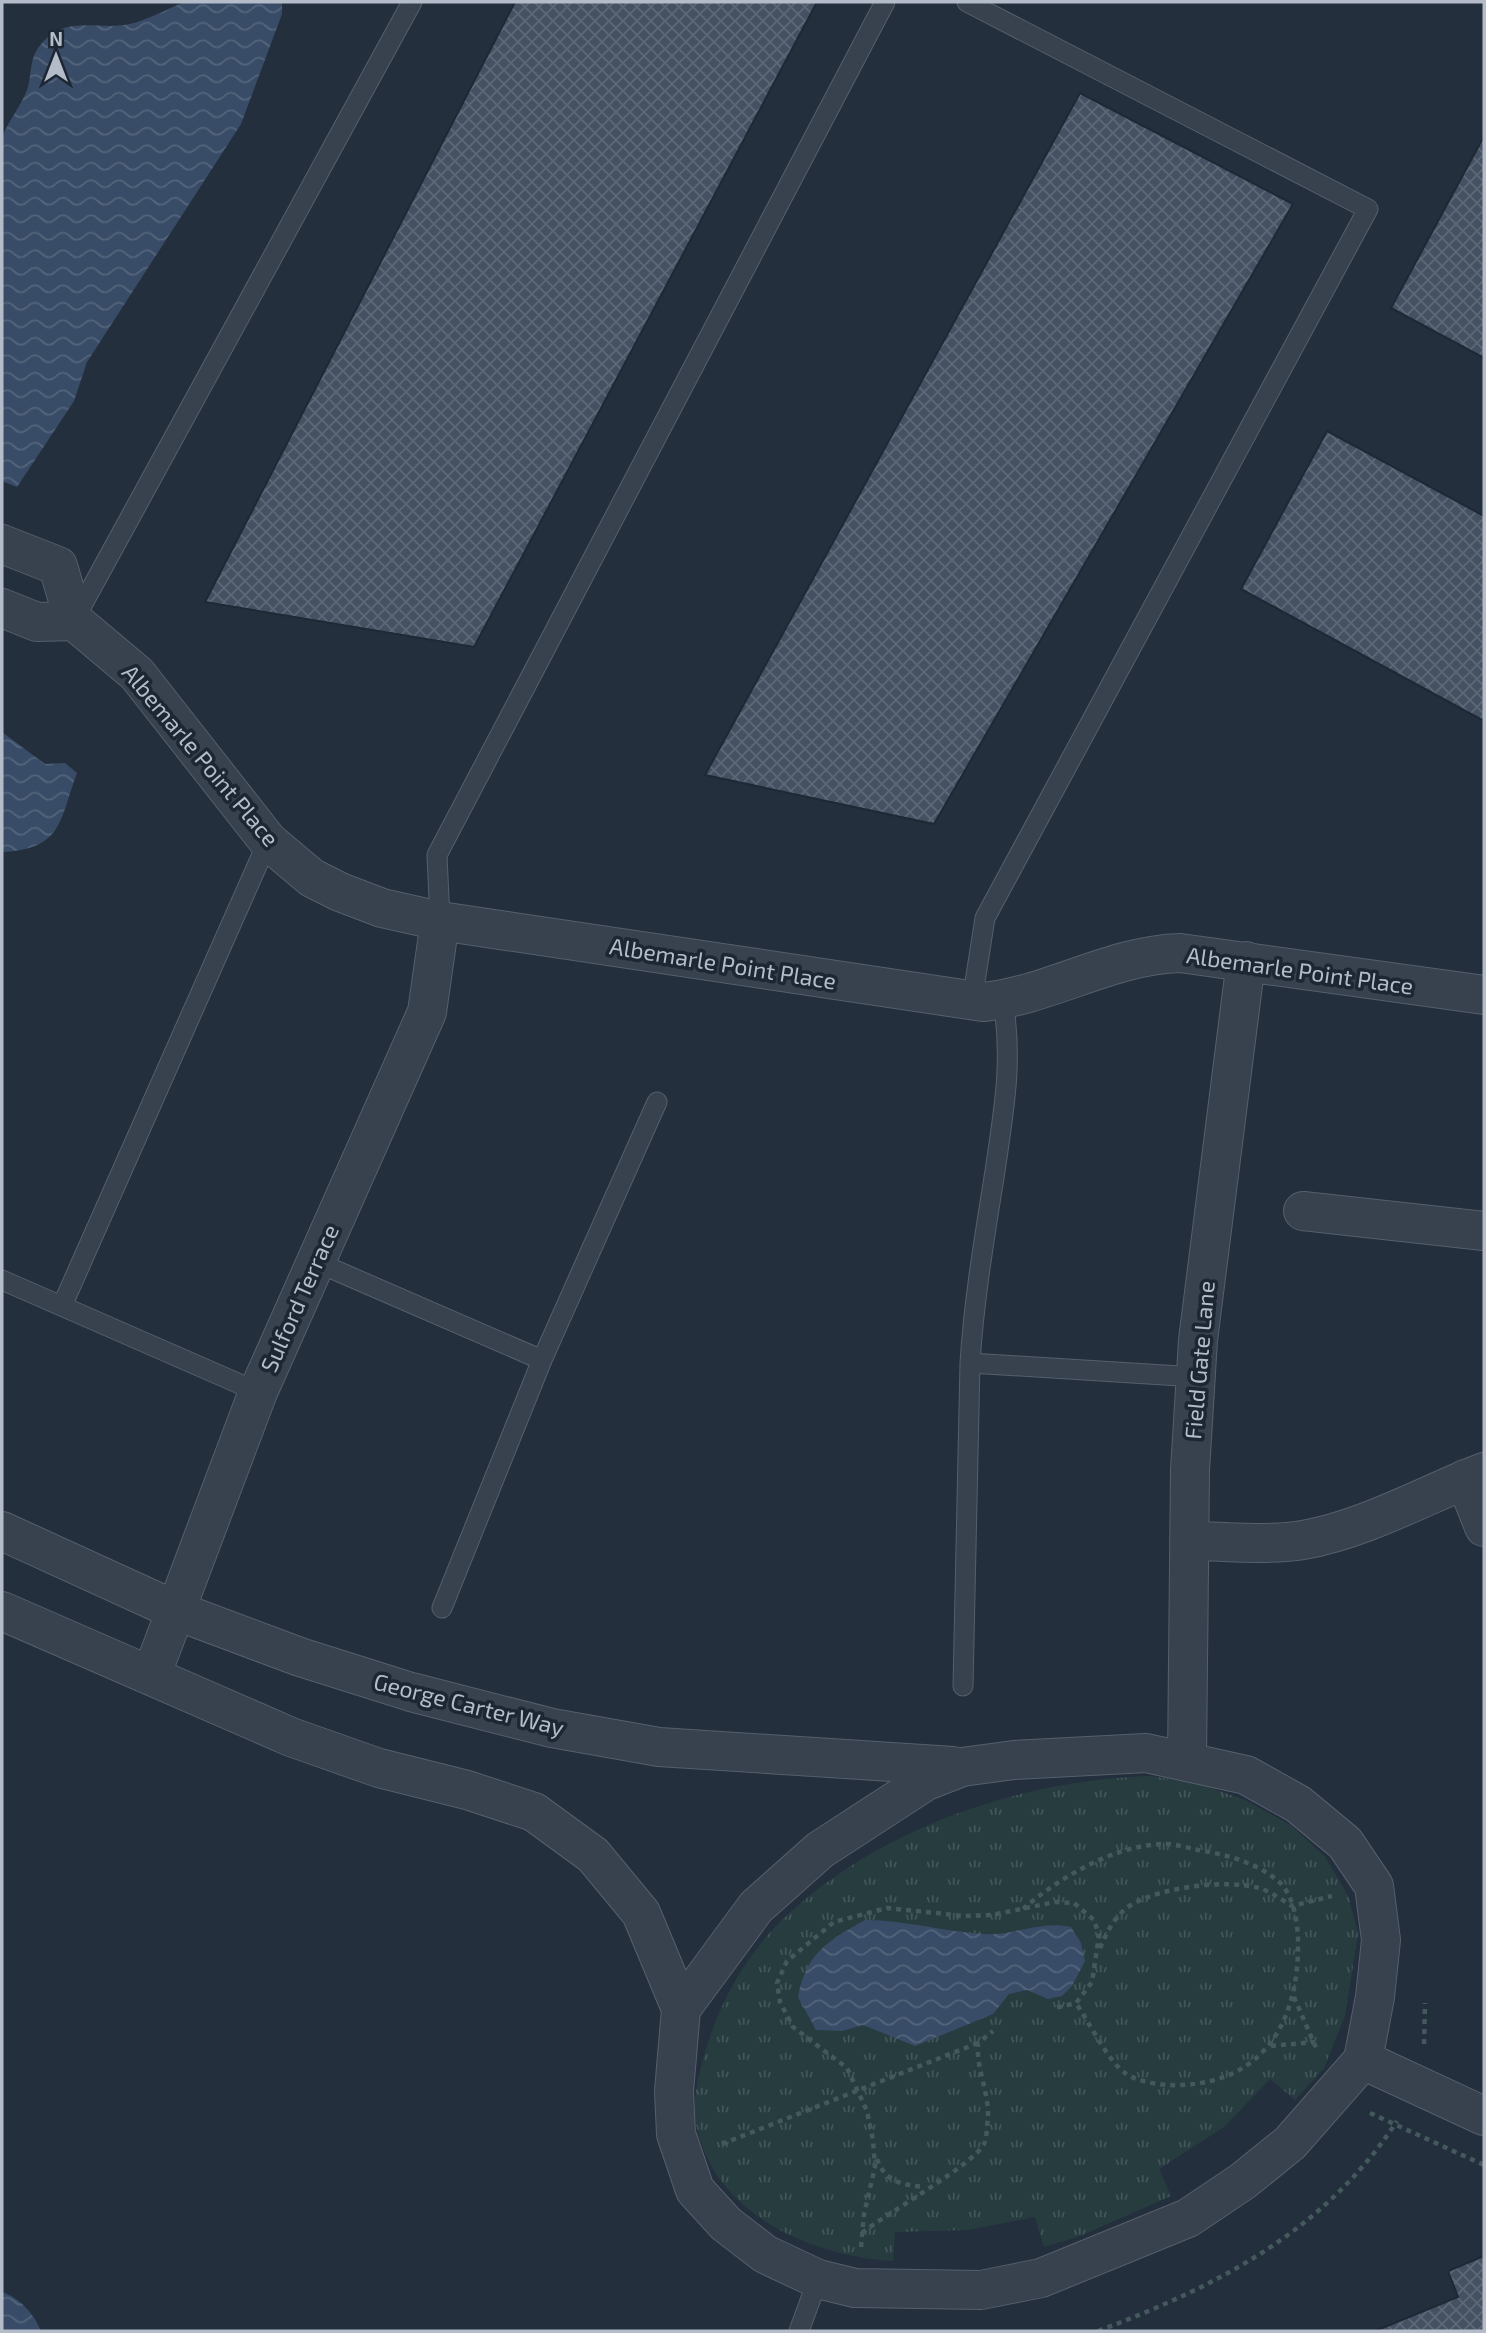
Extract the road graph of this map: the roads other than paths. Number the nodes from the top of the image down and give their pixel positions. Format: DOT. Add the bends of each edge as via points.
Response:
graph roads {
  1 [pos="412,2"];
  2 [pos="885,2"];
  3 [pos="967,2"];
  4 [pos="2,544"];
  5 [pos="2,608"];
  6 [pos="74,621"];
  7 [pos="268,841"];
  8 [pos="440,921"];
  9 [pos="1246,961"];
  10 [pos="1484,995"];
  11 [pos="987,1000"];
  12 [pos="657,1102"];
  13 [pos="1303,1211"];
  14 [pos="1484,1231"];
  15 [pos="314,1261"];
  16 [pos="2,1280"];
  17 [pos="62,1306"];
  18 [pos="542,1360"];
  19 [pos="970,1363"];
  20 [pos="1196,1377"];
  21 [pos="258,1392"];
  22 [pos="1475,1476"];
  23 [pos="1484,1527"];
  24 [pos="2,1531"];
  25 [pos="1189,1541"];
  26 [pos="442,1608"];
  27 [pos="2,1611"];
  28 [pos="177,1611"];
  29 [pos="151,1676"];
  30 [pos="964,1686"];
  31 [pos="1187,1761"];
  32 [pos="962,1767"];
  33 [pos="681,2009"];
  34 [pos="1363,2060"];
  35 [pos="1484,2116"];
  36 [pos="818,2279"];
  37 [pos="799,2331"];
  1 -- 6 [label="lane"];
  2 -- 8 [label="lane" via="437,855"];
  3 -- 11 [label="lane" via="1368,209 985,918"];
  4 -- 6 [label="street" via="58,566"];
  5 -- 6 [label="street" via="37,622"];
  6 -- 7 [label="street, Albemarle Point Place" via="137,674"];
  7 -- 8 [label="street, Albemarle Point Place" via="312,878 340,892 382,908"];
  7 -- 17 [label="lane"];
  8 -- 11 [label="street, Albemarle Point Place"];
  8 -- 15 [label="street, Sulford Terrace" via="427,1012"];
  9 -- 10 [label="street, Albemarle Point Place"];
  9 -- 11 [label="street, Albemarle Point Place" via="1180,953 1146,955"];
  9 -- 20 [label="street, Field Gate Lane"];
  11 -- 19 [label="lane" via="1009,1041 1008,1084 972,1321"];
  12 -- 18 [label="lane"];
  13 -- 14 [label="street"];
  15 -- 18 [label="lane"];
  15 -- 21 [label="street, Sulford Terrace"];
  16 -- 17 [label="lane"];
  17 -- 21 [label="lane"];
  18 -- 26 [label="lane"];
  19 -- 20 [label="lane"];
  19 -- 30 [label="lane"];
  20 -- 25 [label="street, Field Gate Lane"];
  21 -- 28 [label="street, Sulford Terrace"];
  22 -- 23 [label="street"];
  22 -- 25 [label="street" via="1333,1533 1264,1542"];
  24 -- 28 [label="street, George Carter Way"];
  25 -- 31 [label="street, Field Gate Lane"];
  27 -- 29 [label="street"];
  28 -- 29 [label="street, Sulford Terrace"];
  28 -- 32 [label="street, George Carter Way" via="399,1688 552,1727 659,1746"];
  29 -- 33 [label="street" via="303,1742 534,1812 593,1855 641,1913"];
  31 -- 32 [label="street, George Carter Way" via="1146,1753 1014,1759"];
  31 -- 34 [label="street, George Carter Way" via="1246,1775 1298,1804 1345,1843 1374,1886 1381,1940"];
  32 -- 33 [label="street, George Carter Way" via="926,1781 820,1850 756,1907"];
  33 -- 36 [label="street" via="674,2091 676,2134 695,2190 726,2224 765,2254"];
  34 -- 35 [label="street"];
  34 -- 36 [label="street" via="1290,2143 1188,2218 1041,2278 981,2290 855,2288"];
  36 -- 37 [label="lane"];
}
